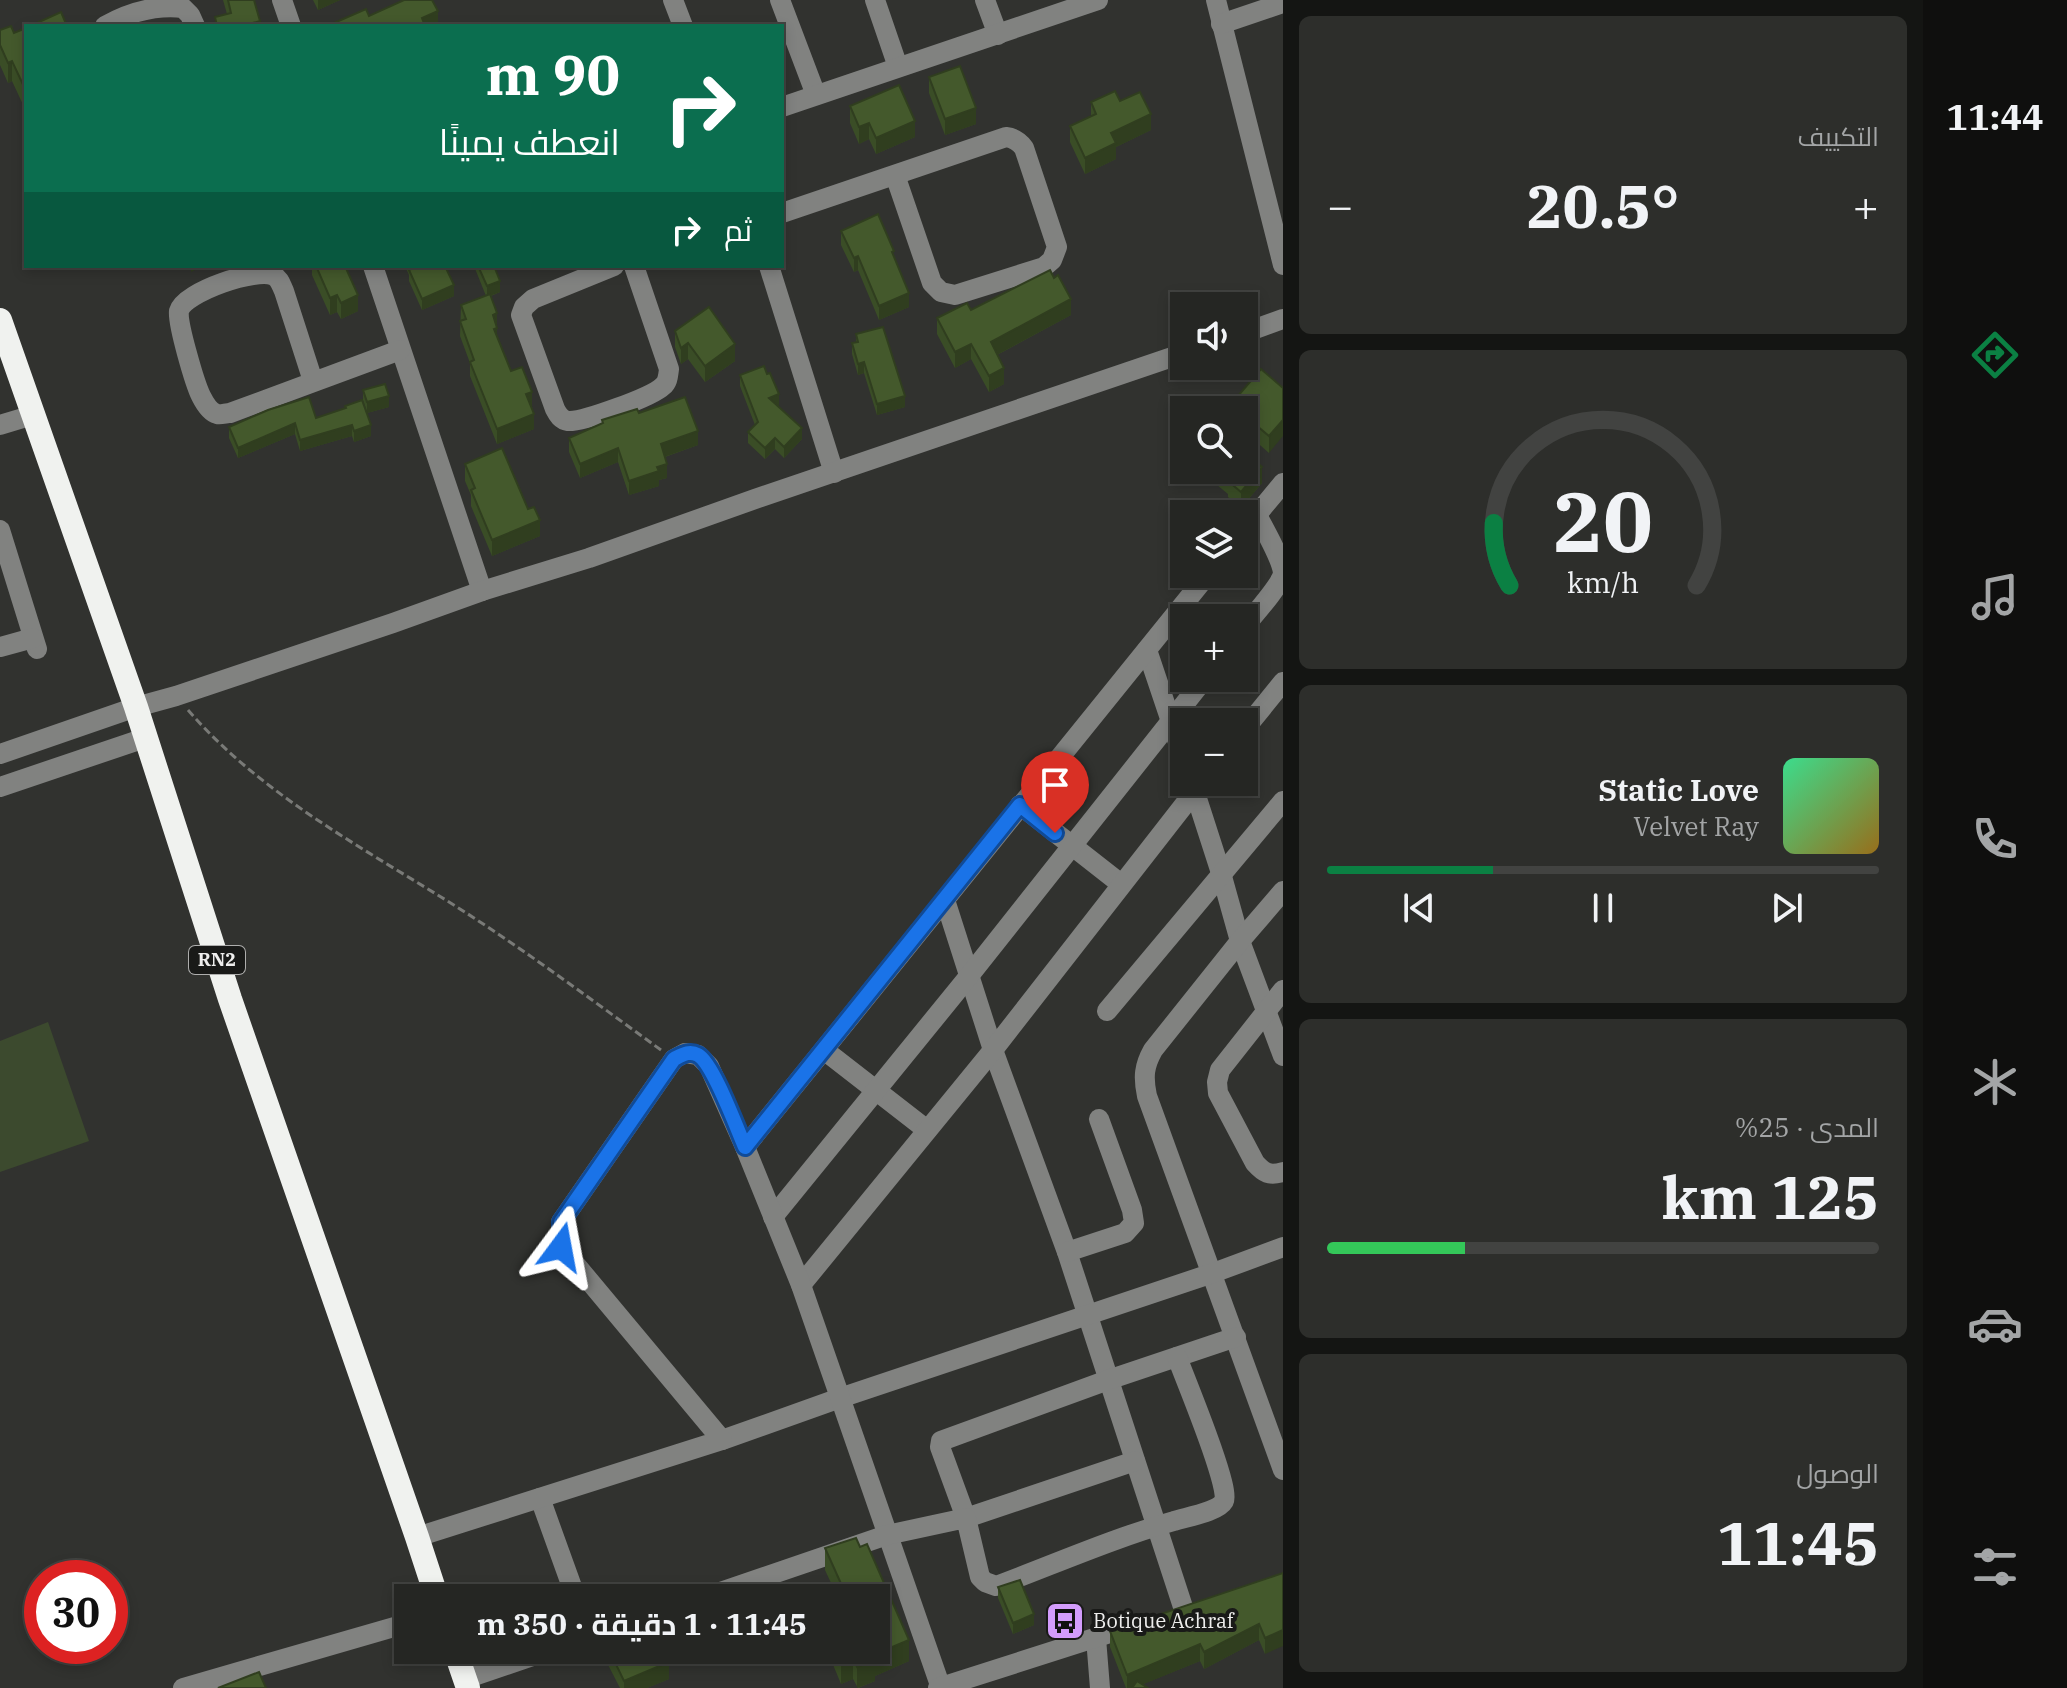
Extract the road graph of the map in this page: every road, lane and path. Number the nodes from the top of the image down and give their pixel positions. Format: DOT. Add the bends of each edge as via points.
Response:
graph roads {
  1 [pos="282,0"];
  2 [pos="673,0"];
  3 [pos="780,0"];
  4 [pos="875,0"];
  5 [pos="985,0"];
  6 [pos="1098,0"];
  7 [pos="1216,0"];
  8 [pos="1283,3"];
  9 [pos="109,24"];
  10 [pos="194,24"];
  11 [pos="290,24"];
  12 [pos="682,24"];
  13 [pos="1221,24"];
  14 [pos="998,35"];
  15 [pos="898,67"];
  16 [pos="816,95"];
  17 [pos="784,106"];
  18 [pos="895,175"];
  19 [pos="784,212"];
  20 [pos="1283,265"];
  21 [pos="374,268"];
  22 [pos="609,268"];
  23 [pos="635,268"];
  24 [pos="770,268"];
  25 [pos="1283,319"];
  26 [pos="0,320"];
  27 [pos="1258,328"];
  28 [pos="400,350"];
  29 [pos="1170,358"];
  30 [pos="313,381"];
  31 [pos="33,415"];
  32 [pos="0,425"];
  33 [pos="834,473"];
  34 [pos="1283,483"];
  35 [pos="1258,513"];
  36 [pos="0,530"];
  37 [pos="1258,533"];
  38 [pos="1197,588"];
  39 [pos="482,591"];
  40 [pos="1258,609"];
  41 [pos="0,647"];
  42 [pos="1147,650"];
  43 [pos="1283,682"];
  44 [pos="1194,692"];
  45 [pos="176,696"];
  46 [pos="136,707"];
  47 [pos="1181,708"];
  48 [pos="1258,713"];
  49 [pos="1170,718"];
  50 [pos="1170,722"];
  51 [pos="145,738"];
  52 [pos="0,754"];
  53 [pos="0,787"];
  54 [pos="1188,796"];
  55 [pos="1199,796"];
  56 [pos="1283,801"];
  57 [pos="1020,805"];
  58 [pos="1072,847"];
  59 [pos="1221,873"];
  60 [pos="1121,884"];
  61 [pos="1283,891"];
  62 [pos="945,900"];
  63 [pos="1240,941"];
  64 [pos="969,976"];
  65 [pos="1283,990"];
  66 [pos="1107,1011"];
  67 [pos="1267,1011"];
  68 [pos="824,1050"];
  69 [pos="993,1050"];
  70 [pos="1283,1056"];
  71 [pos="674,1059"];
  72 [pos="876,1091"];
  73 [pos="1099,1119"];
  74 [pos="927,1130"];
  75 [pos="745,1147"];
  76 [pos="1283,1172"];
  77 [pos="773,1217"];
  78 [pos="1283,1247"];
  79 [pos="1067,1252"];
  80 [pos="1213,1273"];
  81 [pos="801,1285"];
  82 [pos="1087,1314"];
  83 [pos="1236,1337"];
  84 [pos="1177,1357"];
  85 [pos="1108,1380"];
  86 [pos="840,1398"];
  87 [pos="722,1440"];
  88 [pos="1135,1461"];
  89 [pos="1283,1470"];
  90 [pos="540,1498"];
  91 [pos="966,1518"];
  92 [pos="1156,1526"];
  93 [pos="887,1535"];
  94 [pos="417,1537"];
  95 [pos="432,1584"];
  96 [pos="571,1584"];
  97 [pos="744,1584"];
  98 [pos="394,1627"];
  99 [pos="1096,1638"];
  100 [pos="460,1664"];
  101 [pos="514,1664"];
  102 [pos="466,1683"];
  103 [pos="183,1688"];
  104 [pos="940,1688"];
  105 [pos="1100,1688"];
  1 -- 11 [label="street"];
  2 -- 12 [label="street"];
  3 -- 16 [label="street"];
  4 -- 15 [label="street"];
  5 -- 14 [label="street"];
  6 -- 14 [label="street"];
  7 -- 13 [label="street"];
  8 -- 13 [label="street"];
  9 -- 10 [label="street" via="174,7 183,8"];
  13 -- 20 [label="street"];
  14 -- 15 [label="street"];
  15 -- 16 [label="street"];
  16 -- 17 [label="street"];
  18 -- 18 [label="street" via="1006,137 1020,142 1057,247 1052,260 955,295 941,292 932,283"];
  18 -- 19 [label="street"];
  21 -- 28 [label="street"];
  22 -- 23 [label="street" via="533,299 521,315 555,409 570,421 616,409 659,390 668,379"];
  24 -- 33 [label="street"];
  25 -- 27 [label="street"];
  26 -- 31 [label="highway, RN2"];
  28 -- 30 [label="street"];
  28 -- 39 [label="street"];
  29 -- 33 [label="street"];
  30 -- 30 [label="street" via="284,291 272,275 221,283 179,310 199,392 217,414"];
  31 -- 32 [label="street"];
  31 -- 46 [label="highway, RN2"];
  33 -- 39 [label="street"];
  34 -- 35 [label="street"];
  36 -- 41 [label="street" via="35,644"];
  37 -- 40 [label="street" via="1283,574"];
  38 -- 42 [label="street"];
  39 -- 45 [label="street"];
  42 -- 49 [label="street"];
  42 -- 57 [label="street"];
  43 -- 48 [label="street"];
  44 -- 47 [label="street"];
  45 -- 46 [label="street"];
  45 -- 71 [label="path" via="203,728 290,801 535,959"];
  46 -- 51 [label="highway, RN2"];
  46 -- 52 [label="street"];
  50 -- 58 [label="street"];
  51 -- 53 [label="street"];
  51 -- 94 [label="highway, RN2"];
  54 -- 60 [label="street"];
  55 -- 59 [label="street"];
  56 -- 59 [label="street"];
  57 -- 58 [label="street"];
  57 -- 62 [label="street"];
  58 -- 60 [label="street"];
  58 -- 64 [label="street"];
  59 -- 63 [label="street"];
  59 -- 66 [label="street"];
  60 -- 69 [label="street"];
  61 -- 63 [label="street"];
  62 -- 64 [label="street"];
  62 -- 68 [label="street"];
  63 -- 67 [label="street"];
  63 -- 80 [label="street" via="1145,1065 1147,1096"];
  64 -- 69 [label="street"];
  64 -- 72 [label="street"];
  65 -- 67 [label="street"];
  67 -- 70 [label="street"];
  67 -- 76 [label="street" via="1220,1070 1218,1093 1255,1163 1272,1175"];
  68 -- 72 [label="street"];
  68 -- 75 [label="street"];
  69 -- 74 [label="street"];
  69 -- 79 [label="street"];
  71 -- 75 [label="street" via="685,1053 698,1055 709,1066"];
  71 -- 87 [label="street" via="561,1222 561,1247"];
  72 -- 74 [label="street"];
  72 -- 77 [label="street"];
  73 -- 79 [label="street" via="1134,1223 1125,1233"];
  74 -- 81 [label="street"];
  75 -- 77 [label="street"];
  77 -- 81 [label="street"];
  78 -- 80 [label="street"];
  79 -- 82 [label="street"];
  80 -- 82 [label="street"];
  80 -- 83 [label="street"];
  81 -- 86 [label="street"];
  82 -- 85 [label="street"];
  82 -- 86 [label="street"];
  83 -- 84 [label="street"];
  83 -- 89 [label="street"];
  84 -- 85 [label="street"];
  84 -- 92 [label="street" via="1226,1494 1215,1509"];
  85 -- 88 [label="street"];
  85 -- 91 [label="street" via="941,1441"];
  86 -- 87 [label="street"];
  86 -- 93 [label="street"];
  87 -- 90 [label="street"];
  88 -- 91 [label="street"];
  88 -- 92 [label="street"];
  90 -- 94 [label="street"];
  90 -- 96 [label="street"];
  91 -- 92 [label="street" via="980,1577 996,1586"];
  91 -- 93 [label="street"];
  92 -- 99 [label="street" via="1176,1612"];
  93 -- 97 [label="street"];
  93 -- 104 [label="street"];
  94 -- 95 [label="highway, RN2"];
  98 -- 103 [label="street"];
  99 -- 104 [label="street"];
  99 -- 105 [label="street"];
  100 -- 102 [label="highway"];
  101 -- 102 [label="street"];
}
